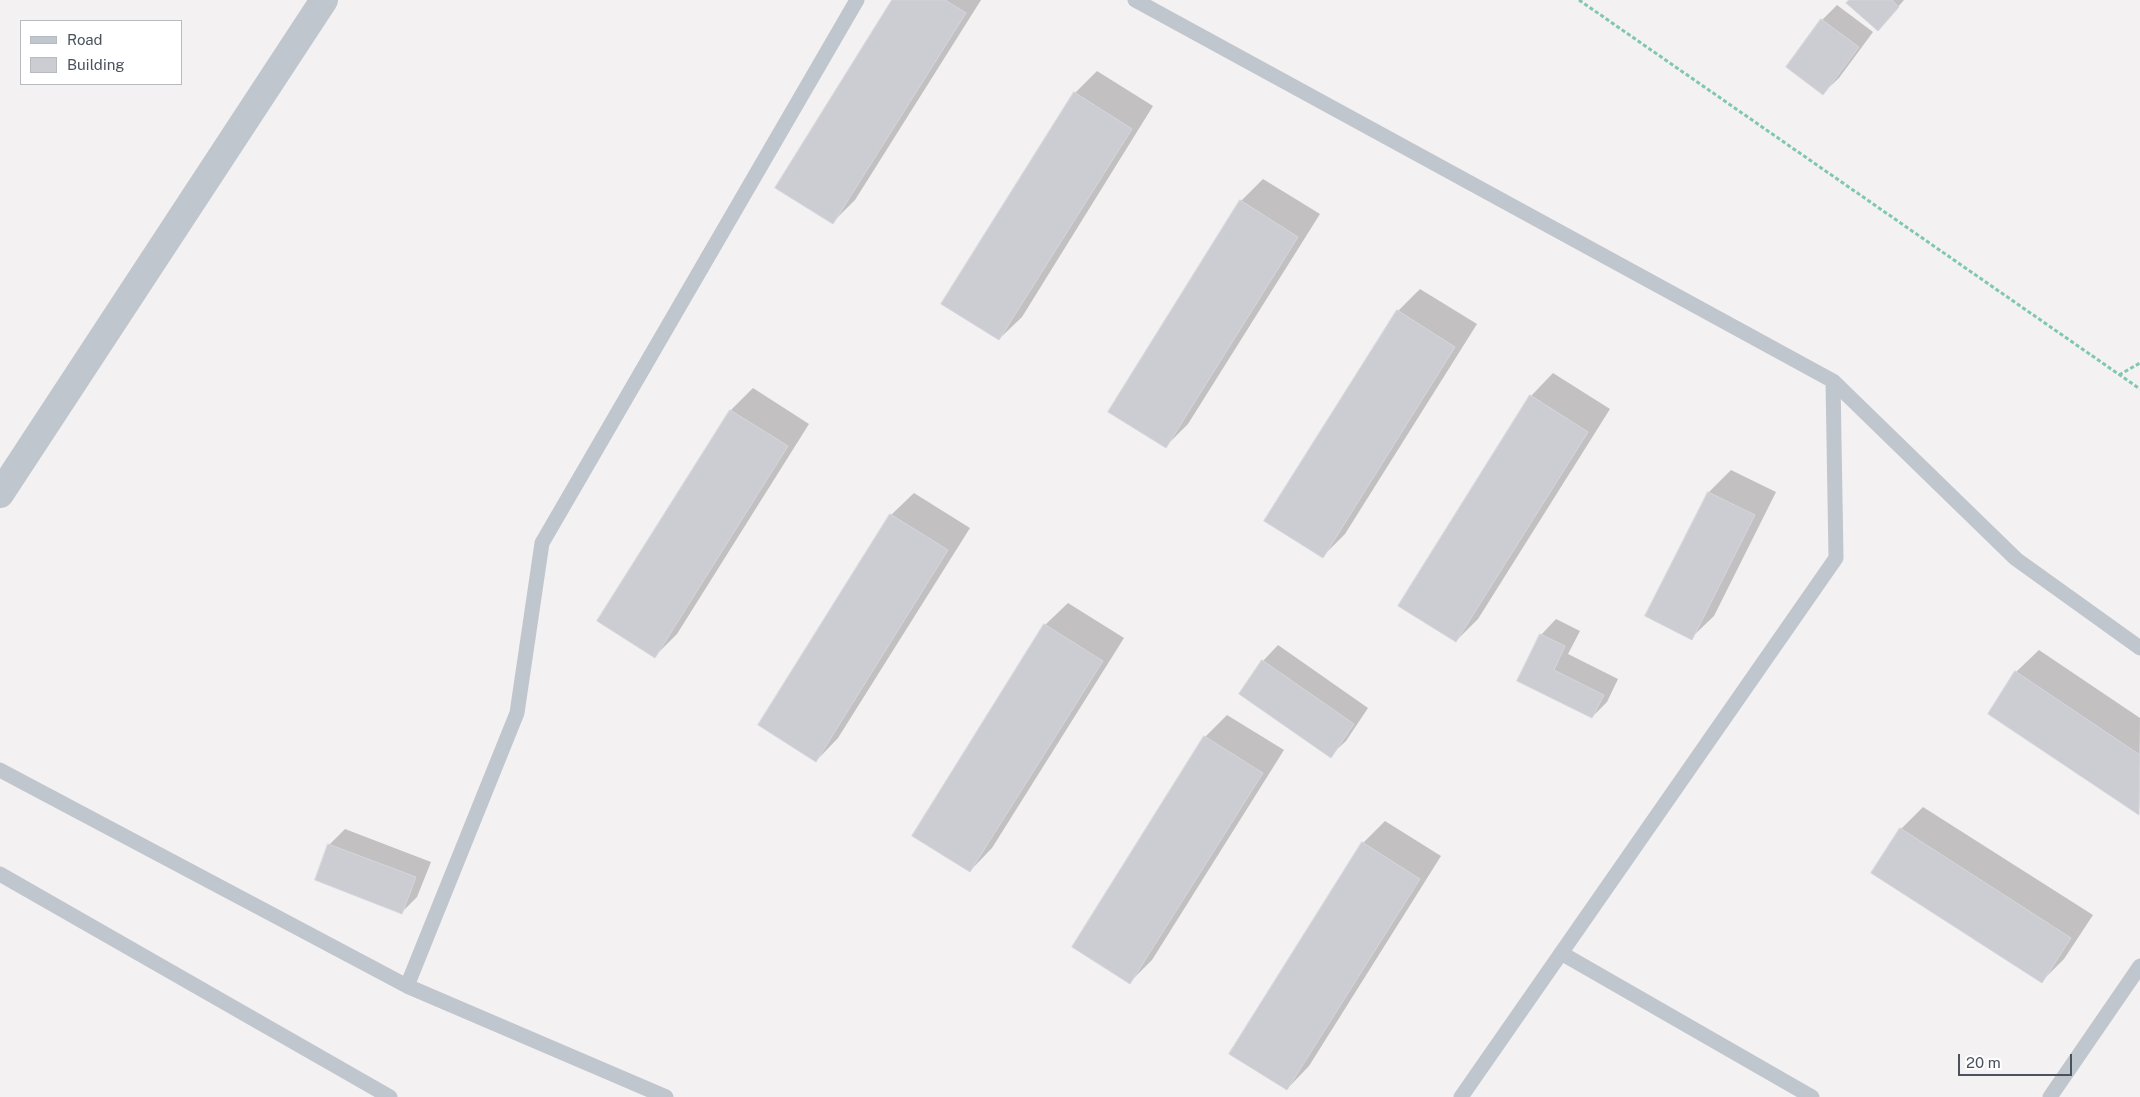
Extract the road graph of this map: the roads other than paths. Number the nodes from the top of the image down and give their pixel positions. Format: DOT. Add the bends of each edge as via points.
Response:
graph roads {
  1 [pos="324,0"];
  2 [pos="857,0"];
  3 [pos="1134,0"];
  4 [pos="1833,381"];
  5 [pos="0,494"];
  6 [pos="2140,648"];
  7 [pos="0,770"];
  8 [pos="0,874"];
  9 [pos="1561,953"];
  10 [pos="2140,966"];
  11 [pos="407,986"];
  12 [pos="390,1097"];
  13 [pos="666,1097"];
  14 [pos="1461,1097"];
  15 [pos="1812,1097"];
  16 [pos="2050,1097"];
  1 -- 5 [label="street"];
  2 -- 11 [label="lane" via="542,543 517,713"];
  3 -- 4 [label="lane"];
  4 -- 6 [label="lane" via="2016,558"];
  4 -- 9 [label="lane" via="1836,558"];
  7 -- 11 [label="lane"];
  8 -- 12 [label="lane"];
  9 -- 14 [label="lane"];
  9 -- 15 [label="lane"];
  10 -- 16 [label="lane"];
  11 -- 13 [label="lane"];
}
